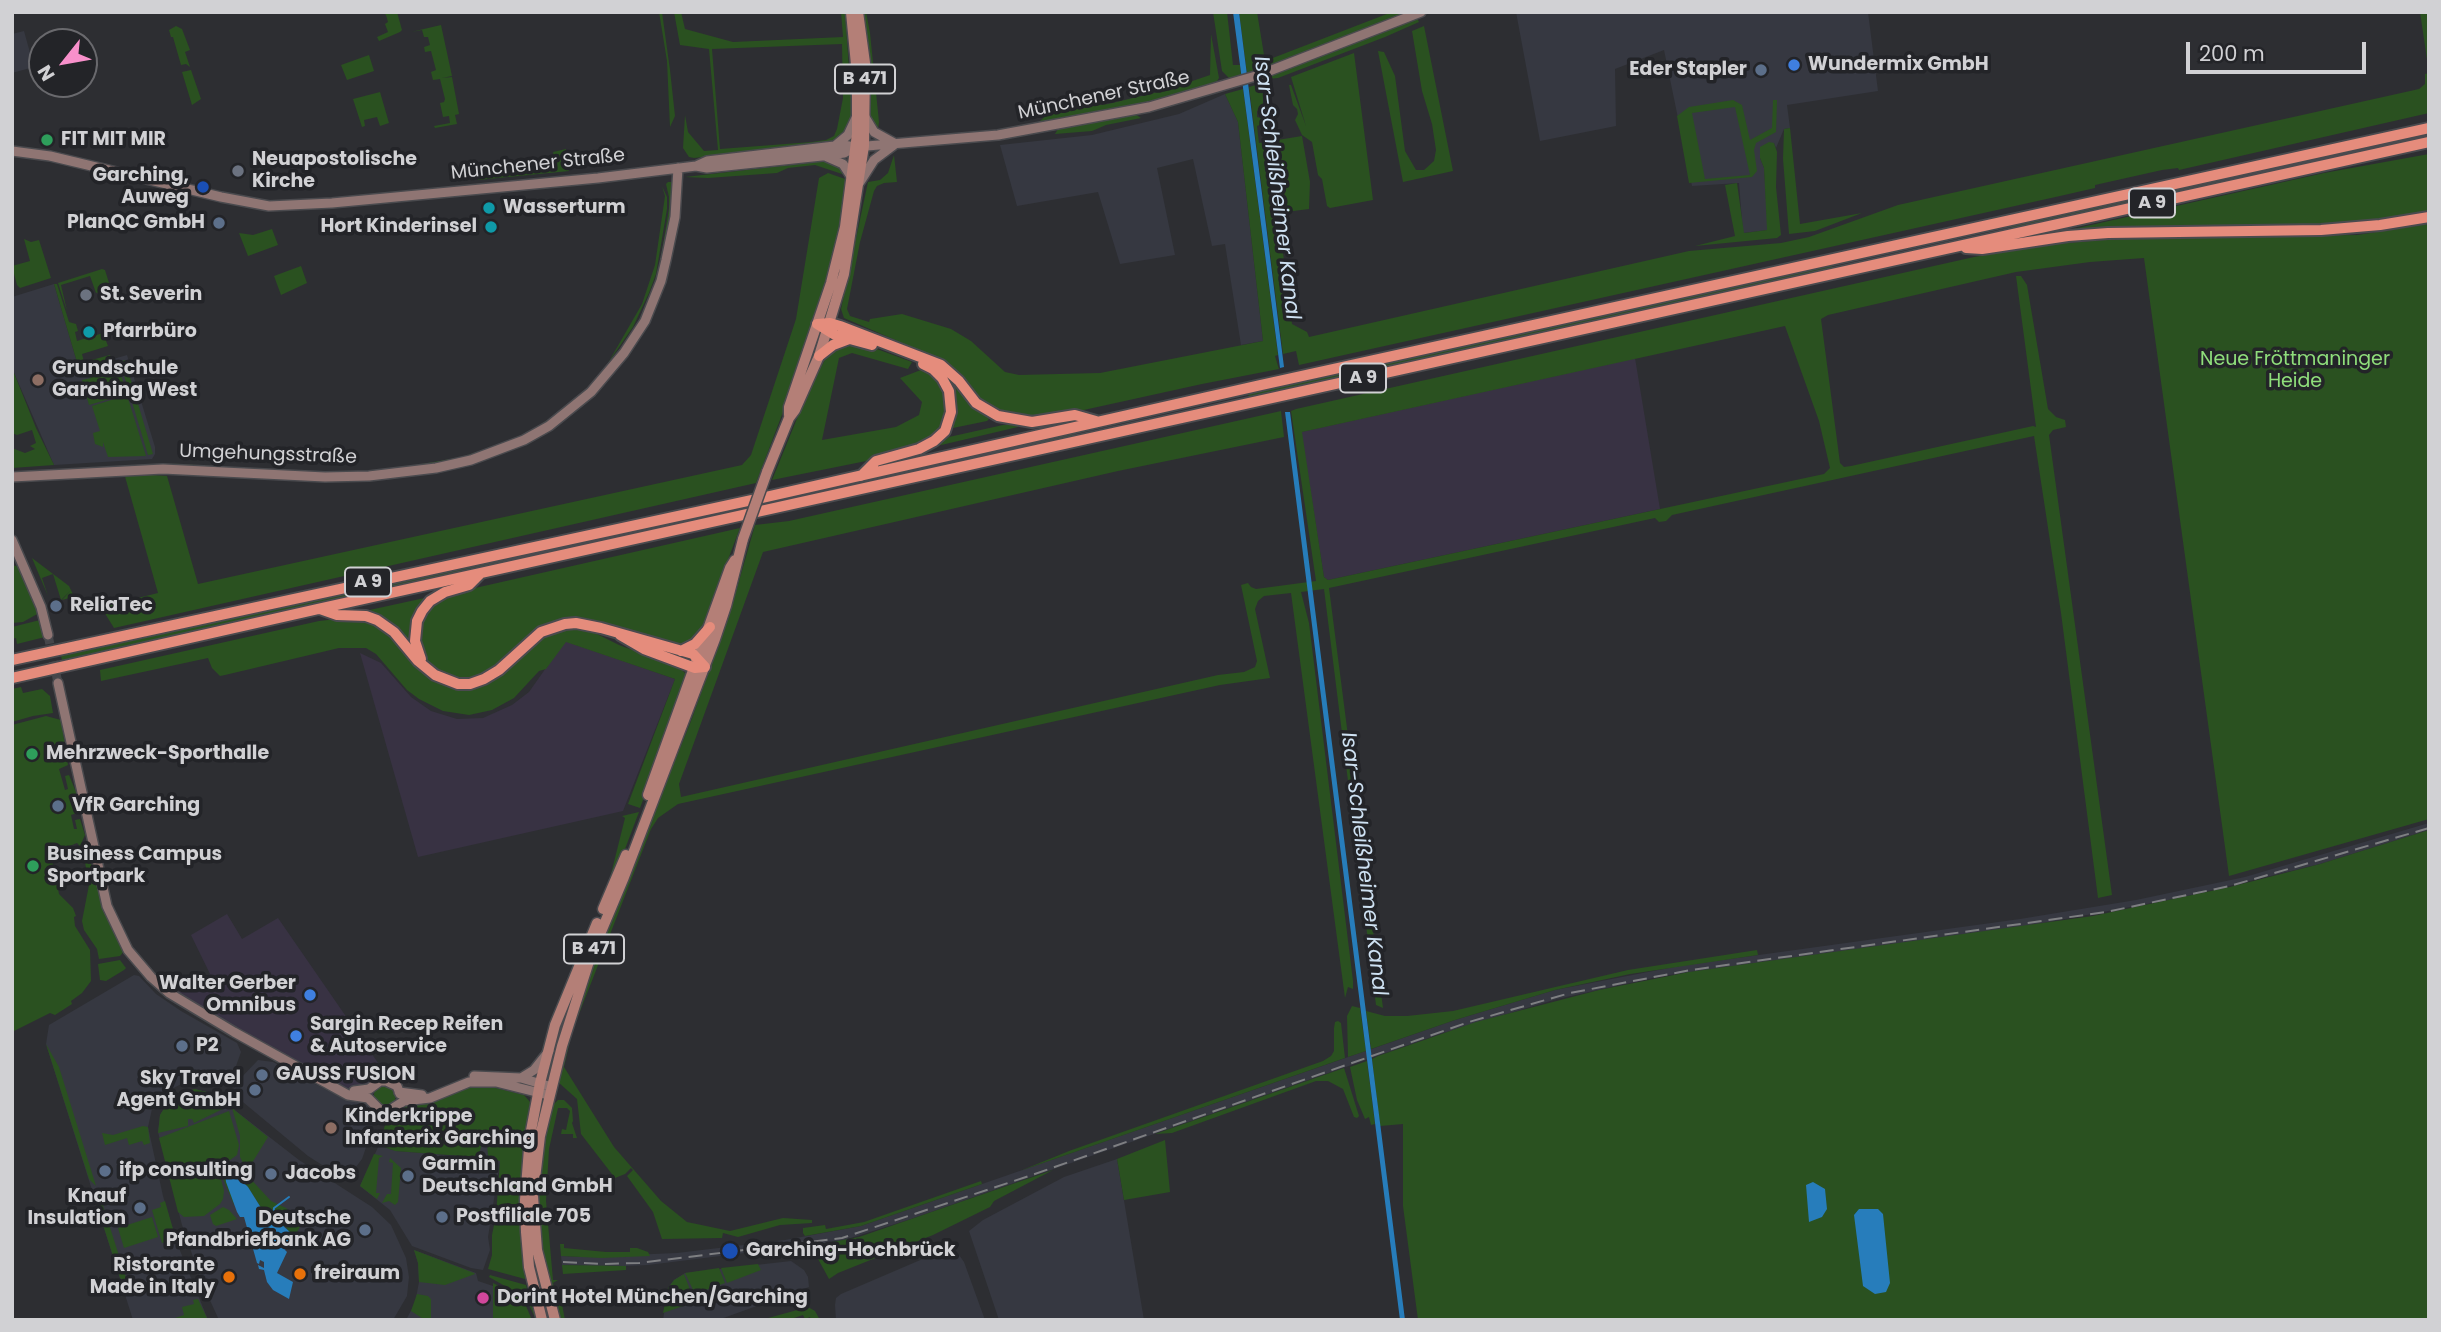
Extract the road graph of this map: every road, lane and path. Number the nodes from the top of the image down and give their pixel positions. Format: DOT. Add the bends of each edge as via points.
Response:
graph roads {
  1 [pos="851,12"];
  2 [pos="858,12"];
  3 [pos="1421,12"];
  4 [pos="861,116"];
  5 [pos="2429,128"];
  6 [pos="2429,142"];
  7 [pos="895,144"];
  8 [pos="834,146"];
  9 [pos="860,147"];
  10 [pos="12,151"];
  11 [pos="822,156"];
  12 [pos="696,166"];
  13 [pos="678,167"];
  14 [pos="856,180"];
  15 [pos="2429,217"];
  16 [pos="1952,247"];
  17 [pos="817,324"];
  18 [pos="828,327"];
  19 [pos="849,339"];
  20 [pos="819,356"];
  21 [pos="789,418"];
  22 [pos="1099,422"];
  23 [pos="861,476"];
  24 [pos="12,477"];
  25 [pos="12,540"];
  26 [pos="737,556"];
  27 [pos="481,573"];
  28 [pos="318,609"];
  29 [pos="710,627"];
  30 [pos="48,635"];
  31 [pos="620,635"];
  32 [pos="681,651"];
  33 [pos="12,660"];
  34 [pos="699,665"];
  35 [pos="425,668"];
  36 [pos="12,678"];
  37 [pos="58,683"];
  38 [pos="644,815"];
  39 [pos="549,1051"];
  40 [pos="521,1078"];
  41 [pos="373,1086"];
  42 [pos="539,1088"];
  43 [pos="343,1091"];
  44 [pos="551,1091"];
  45 [pos="399,1092"];
  46 [pos="371,1101"];
  47 [pos="398,1103"];
  48 [pos="542,1320"];
  49 [pos="555,1320"];
  1 -- 4 [label="main road, B 471"];
  2 -- 4 [label="main road, B 471" via="864,52"];
  3 -- 7 [label="street, Münchener Straße" via="1235,83 1149,107 1050,127"];
  4 -- 7 [label="street" via="874,132"];
  4 -- 8 [label="street"];
  4 -- 9 [label="main road, B 471"];
  5 -- 22 [label="highway, A 9"];
  6 -- 16 [label="highway, A 9"];
  7 -- 9 [label="street, Münchener Straße"];
  7 -- 14 [label="street"];
  8 -- 9 [label="street, Münchener Straße"];
  8 -- 12 [label="street, Münchener Straße"];
  9 -- 11 [label="street, Münchener Straße"];
  9 -- 14 [label="main road, B 471"];
  10 -- 13 [label="street, Münchener Straße" via="269,206 611,177"];
  11 -- 12 [label="street, Münchener Straße"];
  11 -- 14 [label="street" via="843,164"];
  12 -- 13 [label="street, Münchener Straße"];
  13 -- 24 [label="street, Umgehungsstraße" via="666,260 645,321 592,392 524,440 471,460 369,476 153,470"];
  14 -- 17 [label="main road, B 471"];
  14 -- 18 [label="main road, B 471" via="844,274"];
  15 -- 16 [label="highway" via="2354,228 2108,233 1982,249"];
  16 -- 27 [label="highway, A 9"];
  17 -- 18 [label="highway"];
  17 -- 21 [label="main road, B 471"];
  18 -- 19 [label="highway"];
  18 -- 20 [label="main road, B 471"];
  18 -- 22 [label="highway" via="941,365 976,403 998,416 1032,422 1075,415"];
  19 -- 20 [label="highway"];
  19 -- 23 [label="highway" via="933,369 949,391 951,403 949,422 934,441 876,461"];
  20 -- 21 [label="main road, B 471"];
  21 -- 26 [label="main road, B 471, bridge"];
  22 -- 23 [label="highway, A 9"];
  23 -- 33 [label="highway, A 9"];
  25 -- 30 [label="street"];
  26 -- 29 [label="main road, B 471"];
  26 -- 34 [label="main road, B 471" via="726,606"];
  27 -- 28 [label="highway, A 9"];
  27 -- 35 [label="highway" via="469,585 430,601 422,611 415,641"];
  28 -- 35 [label="highway" via="377,620 394,632"];
  28 -- 36 [label="highway, A 9"];
  29 -- 32 [label="highway" via="695,645"];
  29 -- 34 [label="main road, B 471"];
  31 -- 32 [label="highway"];
  31 -- 34 [label="highway" via="644,649"];
  31 -- 35 [label="highway" via="576,623 553,626 529,641 499,670 470,684 447,681"];
  32 -- 34 [label="highway"];
  34 -- 38 [label="main road, B 471"];
  37 -- 43 [label="street" via="107,906 128,950 151,977 188,1006"];
  38 -- 39 [label="main road, B 471" via="566,996"];
  38 -- 44 [label="main road, B 471" via="578,990"];
  39 -- 40 [label="street"];
  39 -- 42 [label="main road, B 471"];
  40 -- 42 [label="street"];
  40 -- 45 [label="street" via="482,1075 460,1079 429,1094"];
  41 -- 43 [label="street"];
  41 -- 45 [label="street" via="392,1082"];
  41 -- 46 [label="street"];
  42 -- 44 [label="street"];
  42 -- 47 [label="street" via="483,1081"];
  42 -- 48 [label="main road, B 471" via="530,1136 525,1215"];
  43 -- 46 [label="street"];
  44 -- 49 [label="main road, B 471" via="536,1167 534,1205 541,1269"];
  45 -- 47 [label="street"];
  46 -- 47 [label="street" via="385,1111"];
}
